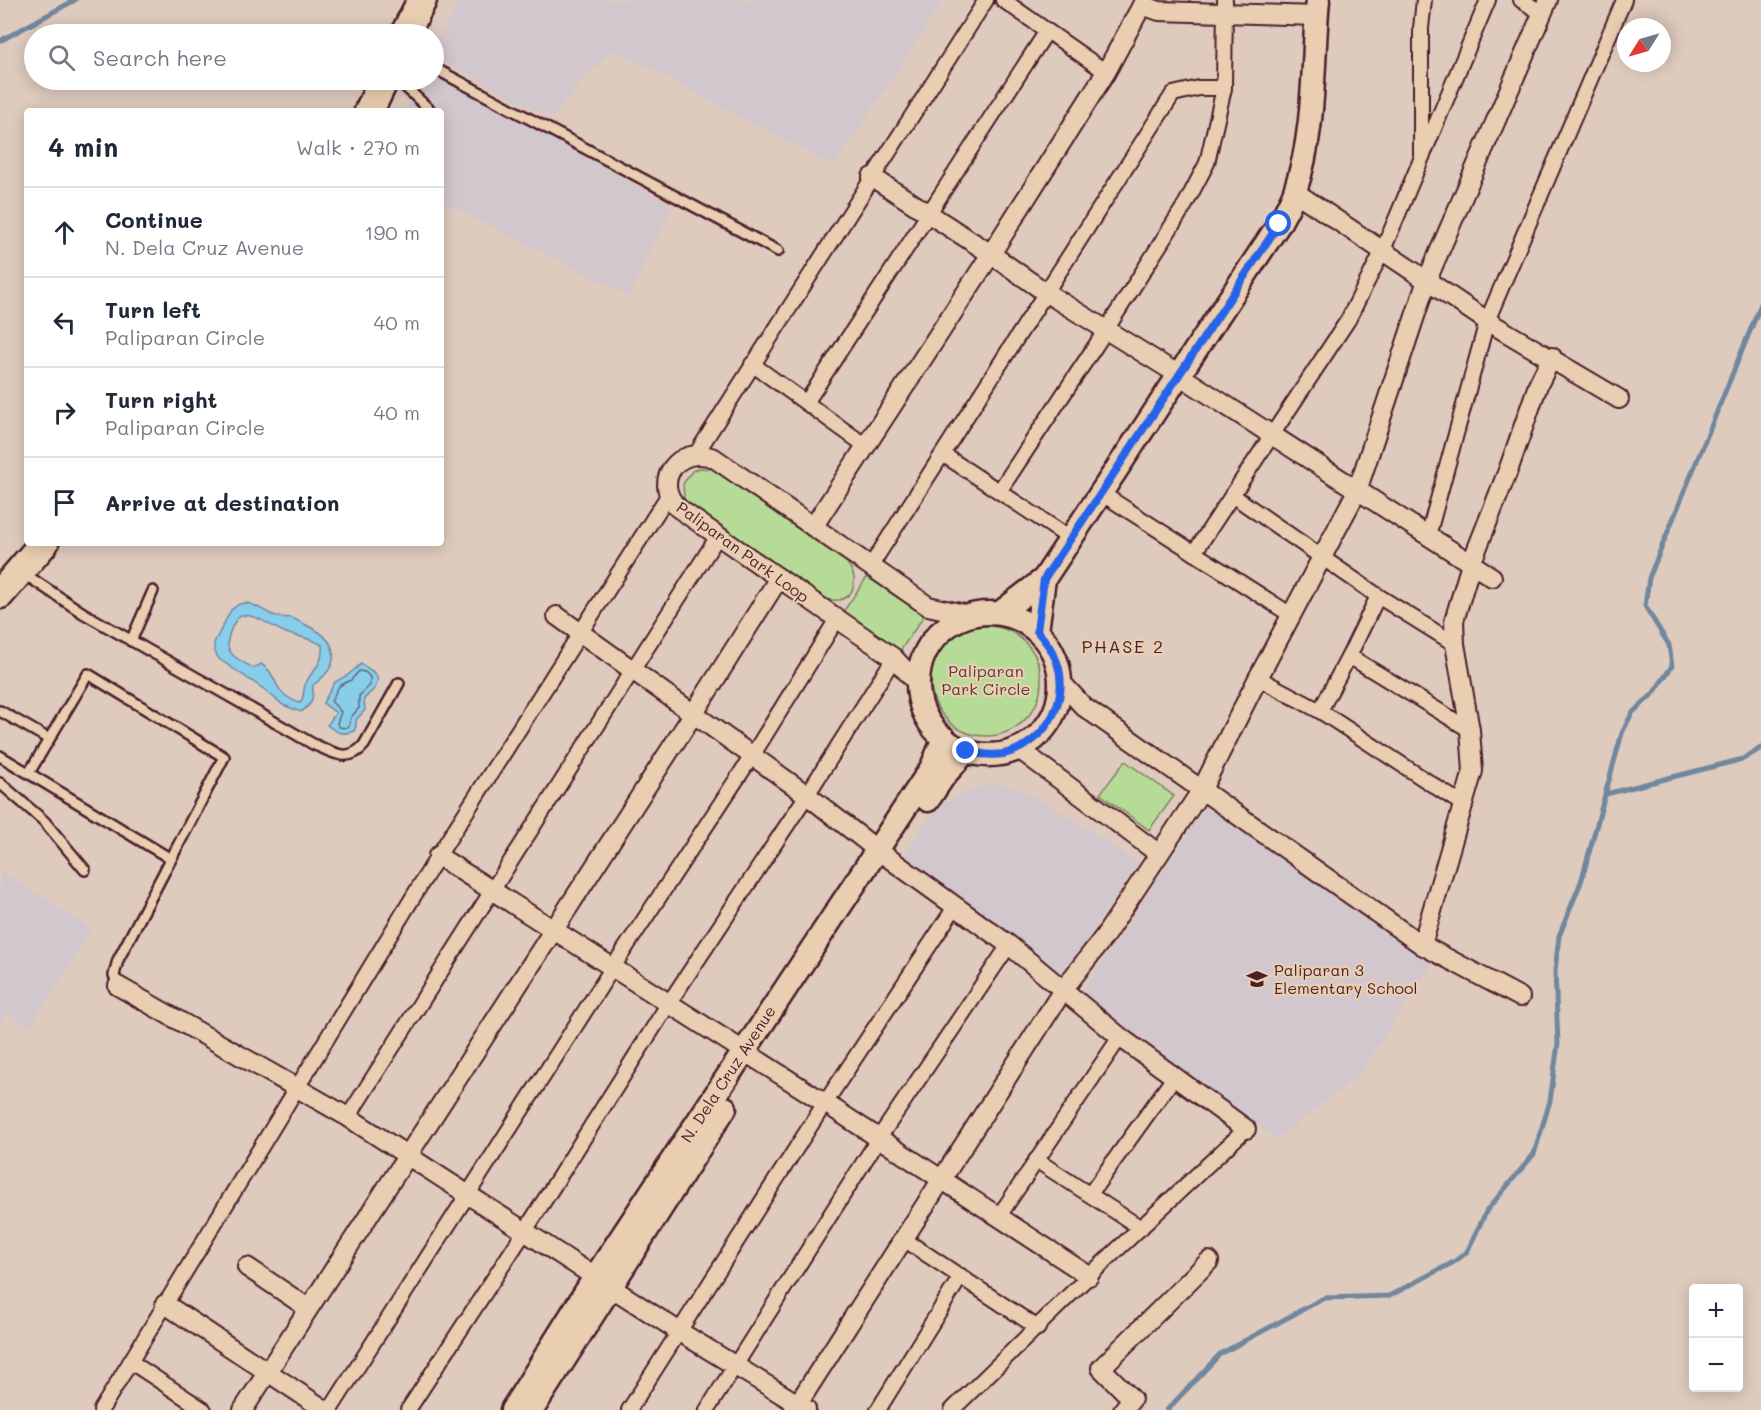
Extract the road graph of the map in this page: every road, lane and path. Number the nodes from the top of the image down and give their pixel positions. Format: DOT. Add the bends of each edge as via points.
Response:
graph roads {
  1 [pos="422,0"];
  2 [pos="986,0"];
  3 [pos="1003,0"];
  4 [pos="1424,0"];
  5 [pos="1488,0"];
  6 [pos="1521,0"];
  7 [pos="1624,0"];
  8 [pos="1148,4"];
  9 [pos="1225,6"];
  10 [pos="1545,7"];
  11 [pos="1317,8"];
  12 [pos="410,24"];
  13 [pos="1047,31"];
  14 [pos="1106,72"];
  15 [pos="444,73"];
  16 [pos="1224,88"];
  17 [pos="379,90"];
  18 [pos="409,90"];
  19 [pos="370,108"];
  20 [pos="428,108"];
  21 [pos="1421,159"];
  22 [pos="872,177"];
  23 [pos="1295,192"];
  24 [pos="930,214"];
  25 [pos="1383,250"];
  26 [pos="778,251"];
  27 [pos="991,254"];
  28 [pos="1426,280"];
  29 [pos="1045,292"];
  30 [pos="1487,321"];
  31 [pos="1106,330"];
  32 [pos="1552,357"];
  33 [pos="752,364"];
  34 [pos="1179,375"];
  35 [pos="1619,399"];
  36 [pos="806,403"];
  37 [pos="1273,436"];
  38 [pos="866,446"];
  39 [pos="696,454"];
  40 [pos="944,455"];
  41 [pos="1000,490"];
  42 [pos="1357,491"];
  43 [pos="1101,493"];
  44 [pos="669,494"];
  45 [pos="1232,495"];
  46 [pos="813,527"];
  47 [pos="718,536"];
  48 [pos="1428,536"];
  49 [pos="1071,539"];
  50 [pos="42,546"];
  51 [pos="1194,553"];
  52 [pos="1321,556"];
  53 [pos="1471,564"];
  54 [pos="870,567"];
  55 [pos="20,572"];
  56 [pos="778,578"];
  57 [pos="1492,578"];
  58 [pos="1044,579"];
  59 [pos="153,591"];
  60 [pos="0,594"];
  61 [pos="1378,596"];
  62 [pos="1000,613"];
  63 [pos="969,615"];
  64 [pos="1291,615"];
  65 [pos="557,616"];
  66 [pos="837,619"];
  67 [pos="1037,631"];
  68 [pos="580,633"];
  69 [pos="131,640"];
  70 [pos="1455,644"];
  71 [pos="1349,656"];
  72 [pos="894,658"];
  73 [pos="633,671"];
  74 [pos="1258,678"];
  75 [pos="1061,682"];
  76 [pos="399,683"];
  77 [pos="918,684"];
  78 [pos="0,711"];
  79 [pos="1320,711"];
  80 [pos="694,713"];
  81 [pos="1470,730"];
  82 [pos="944,738"];
  83 [pos="49,739"];
  84 [pos="1019,749"];
  85 [pos="966,751"];
  86 [pos="0,756"];
  87 [pos="752,756"];
  88 [pos="29,773"];
  89 [pos="0,783"];
  90 [pos="1201,791"];
  91 [pos="807,795"];
  92 [pos="1462,804"];
  93 [pos="882,854"];
  94 [pos="1159,854"];
  95 [pos="438,856"];
  96 [pos="171,859"];
  97 [pos="85,870"];
  98 [pos="493,890"];
  99 [pos="956,907"];
  100 [pos="554,930"];
  101 [pos="1009,945"];
  102 [pos="1422,945"];
  103 [pos="613,967"];
  104 [pos="118,986"];
  105 [pos="1063,990"];
  106 [pos="1520,997"];
  107 [pos="669,1003"];
  108 [pos="1120,1037"];
  109 [pos="750,1055"];
  110 [pos="1175,1076"];
  111 [pos="298,1088"];
  112 [pos="825,1103"];
  113 [pos="348,1118"];
  114 [pos="1246,1129"];
  115 [pos="879,1138"];
  116 [pos="408,1155"];
  117 [pos="1036,1160"];
  118 [pos="941,1178"];
  119 [pos="1090,1194"];
  120 [pos="469,1195"];
  121 [pos="999,1216"];
  122 [pos="1141,1228"];
  123 [pos="525,1231"];
  124 [pos="905,1240"];
  125 [pos="1209,1261"];
  126 [pos="247,1267"];
  127 [pos="961,1276"];
  128 [pos="1089,1276"];
  129 [pos="602,1282"];
  130 [pos="165,1304"];
  131 [pos="308,1308"];
  132 [pos="1038,1328"];
  133 [pos="680,1332"];
  134 [pos="131,1362"];
  135 [pos="734,1366"];
  136 [pos="267,1372"];
  137 [pos="800,1408"];
  138 [pos="101,1410"];
  139 [pos="204,1410"];
  140 [pos="243,1410"];
  141 [pos="325,1410"];
  142 [pos="330,1410"];
  143 [pos="408,1410"];
  144 [pos="512,1410"];
  145 [pos="532,1410"];
  146 [pos="630,1410"];
  147 [pos="707,1410"];
  148 [pos="879,1410"];
  149 [pos="952,1410"];
  150 [pos="1123,1410"];
  1 -- 12 [label="main road"];
  2 -- 22 [label="street"];
  3 -- 13 [label="street"];
  4 -- 21 [label="street"];
  5 -- 21 [label="street"];
  6 -- 10 [label="street"];
  7 -- 30 [label="street"];
  8 -- 9 [label="street"];
  8 -- 14 [label="street"];
  9 -- 11 [label="street"];
  9 -- 16 [label="street"];
  10 -- 28 [label="street"];
  11 -- 23 [label="street" via="1313,99"];
  13 -- 14 [label="street"];
  13 -- 24 [label="street"];
  14 -- 27 [label="street"];
  15 -- 26 [label="lane"];
  16 -- 29 [label="street" via="1173,94"];
  16 -- 31 [label="street" via="1207,163"];
  17 -- 19 [label="main road"];
  18 -- 20 [label="lane"];
  21 -- 25 [label="street"];
  22 -- 24 [label="street"];
  22 -- 33 [label="street"];
  23 -- 25 [label="street"];
  23 -- 34 [label="street" via="1279,224"];
  24 -- 27 [label="street"];
  24 -- 36 [label="street"];
  25 -- 28 [label="street"];
  25 -- 37 [label="street" via="1348,320"];
  27 -- 29 [label="street"];
  27 -- 38 [label="street"];
  28 -- 30 [label="street"];
  28 -- 42 [label="street"];
  29 -- 31 [label="street"];
  29 -- 40 [label="street"];
  30 -- 32 [label="street"];
  30 -- 48 [label="street"];
  31 -- 34 [label="street"];
  31 -- 41 [label="street"];
  32 -- 35 [label="street"];
  32 -- 53 [label="street"];
  33 -- 36 [label="street"];
  33 -- 39 [label="street"];
  34 -- 37 [label="street"];
  34 -- 43 [label="street"];
  36 -- 38 [label="street"];
  37 -- 42 [label="street"];
  37 -- 45 [label="street"];
  38 -- 46 [label="street"];
  39 -- 44 [label="street, Paliparan Park Loop" via="672,468"];
  39 -- 46 [label="street" via="714,458"];
  40 -- 41 [label="street"];
  40 -- 54 [label="street"];
  41 -- 49 [label="street"];
  42 -- 48 [label="street"];
  42 -- 52 [label="street"];
  43 -- 49 [label="street"];
  43 -- 51 [label="street"];
  44 -- 47 [label="street, Paliparan Park Loop" via="678,508"];
  44 -- 68 [label="street"];
  45 -- 51 [label="street"];
  45 -- 52 [label="street"];
  46 -- 54 [label="street"];
  47 -- 56 [label="street, Paliparan Park Loop"];
  47 -- 73 [label="street"];
  48 -- 53 [label="street"];
  49 -- 58 [label="street"];
  50 -- 55 [label="main road"];
  51 -- 64 [label="street"];
  52 -- 61 [label="street"];
  52 -- 64 [label="street"];
  53 -- 57 [label="street"];
  53 -- 70 [label="street" via="1454,621"];
  54 -- 63 [label="street" via="928,606"];
  55 -- 60 [label="main road"];
  55 -- 69 [label="lane"];
  56 -- 66 [label="street, Paliparan Park Loop"];
  56 -- 80 [label="street"];
  58 -- 62 [label="street"];
  58 -- 67 [label="street"];
  59 -- 69 [label="lane"];
  61 -- 70 [label="street"];
  61 -- 71 [label="street"];
  62 -- 63 [label="street"];
  62 -- 67 [label="street"];
  63 -- 77 [label="street" via="955,621 932,641 924,654"];
  64 -- 74 [label="street"];
  65 -- 68 [label="street"];
  66 -- 72 [label="street, Paliparan Park Loop"];
  66 -- 87 [label="street"];
  67 -- 75 [label="street" via="1049,645"];
  68 -- 73 [label="street"];
  68 -- 95 [label="street"];
  69 -- 76 [label="lane" via="313,744 348,757 364,745"];
  70 -- 81 [label="street"];
  71 -- 79 [label="street"];
  71 -- 81 [label="street"];
  72 -- 77 [label="street, Paliparan Park Loop"];
  72 -- 91 [label="street"];
  73 -- 80 [label="street"];
  73 -- 98 [label="street"];
  74 -- 79 [label="street"];
  74 -- 90 [label="street"];
  75 -- 84 [label="street" via="1050,722"];
  75 -- 90 [label="street" via="1084,707"];
  77 -- 82 [label="street" via="925,714"];
  78 -- 83 [label="lane"];
  79 -- 92 [label="street"];
  80 -- 87 [label="street"];
  80 -- 100 [label="street"];
  81 -- 92 [label="street" via="1473,771"];
  82 -- 85 [label="street"];
  82 -- 93 [label="street, N. Dela Cruz Avenue" via="932,767"];
  83 -- 88 [label="lane"];
  83 -- 96 [label="lane" via="88,674 224,757"];
  84 -- 85 [label="street" via="993,755"];
  84 -- 94 [label="street"];
  85 -- 93 [label="street, N. Dela Cruz Avenue"];
  86 -- 88 [label="lane"];
  87 -- 91 [label="street"];
  87 -- 103 [label="street"];
  88 -- 96 [label="lane"];
  89 -- 97 [label="lane" via="44,821"];
  90 -- 94 [label="street"];
  90 -- 102 [label="street"];
  91 -- 93 [label="street"];
  91 -- 107 [label="street"];
  92 -- 102 [label="street"];
  93 -- 99 [label="street"];
  93 -- 109 [label="street, N. Dela Cruz Avenue"];
  94 -- 105 [label="street"];
  95 -- 98 [label="street"];
  95 -- 111 [label="street"];
  96 -- 104 [label="lane" via="118,960 114,975"];
  98 -- 100 [label="street"];
  98 -- 113 [label="street"];
  99 -- 101 [label="street"];
  99 -- 112 [label="street"];
  100 -- 103 [label="street"];
  100 -- 116 [label="street"];
  101 -- 105 [label="street"];
  101 -- 115 [label="street"];
  102 -- 106 [label="street"];
  103 -- 107 [label="street"];
  103 -- 120 [label="street"];
  104 -- 111 [label="street"];
  105 -- 108 [label="street"];
  105 -- 118 [label="street"];
  107 -- 109 [label="street"];
  107 -- 123 [label="street"];
  108 -- 110 [label="street"];
  108 -- 117 [label="street"];
  109 -- 112 [label="street"];
  109 -- 129 [label="street, N. Dela Cruz Avenue"];
  110 -- 114 [label="street"];
  110 -- 119 [label="street"];
  111 -- 113 [label="street"];
  111 -- 130 [label="street"];
  112 -- 115 [label="street"];
  112 -- 133 [label="street"];
  113 -- 116 [label="street"];
  114 -- 122 [label="street"];
  115 -- 118 [label="street"];
  115 -- 135 [label="street"];
  116 -- 120 [label="street"];
  116 -- 131 [label="street"];
  117 -- 119 [label="street"];
  117 -- 121 [label="street"];
  118 -- 121 [label="street"];
  118 -- 124 [label="street"];
  119 -- 122 [label="street"];
  120 -- 123 [label="street"];
  120 -- 142 [label="street"];
  121 -- 128 [label="street"];
  122 -- 128 [label="street"];
  123 -- 129 [label="street"];
  123 -- 143 [label="street"];
  124 -- 127 [label="street"];
  124 -- 137 [label="street"];
  125 -- 150 [label="street" via="1101,1368 1132,1399"];
  126 -- 131 [label="street"];
  127 -- 132 [label="street"];
  127 -- 148 [label="street"];
  128 -- 132 [label="street"];
  129 -- 133 [label="street"];
  129 -- 144 [label="street, N. Dela Cruz Avenue"];
  129 -- 145 [label="street, N. Dela Cruz Avenue"];
  130 -- 134 [label="street"];
  130 -- 136 [label="street"];
  131 -- 136 [label="street"];
  132 -- 149 [label="street"];
  133 -- 135 [label="street"];
  133 -- 146 [label="street"];
  134 -- 138 [label="street"];
  134 -- 139 [label="street"];
  135 -- 137 [label="street"];
  135 -- 147 [label="street"];
  136 -- 140 [label="street"];
  136 -- 141 [label="street"];
}
